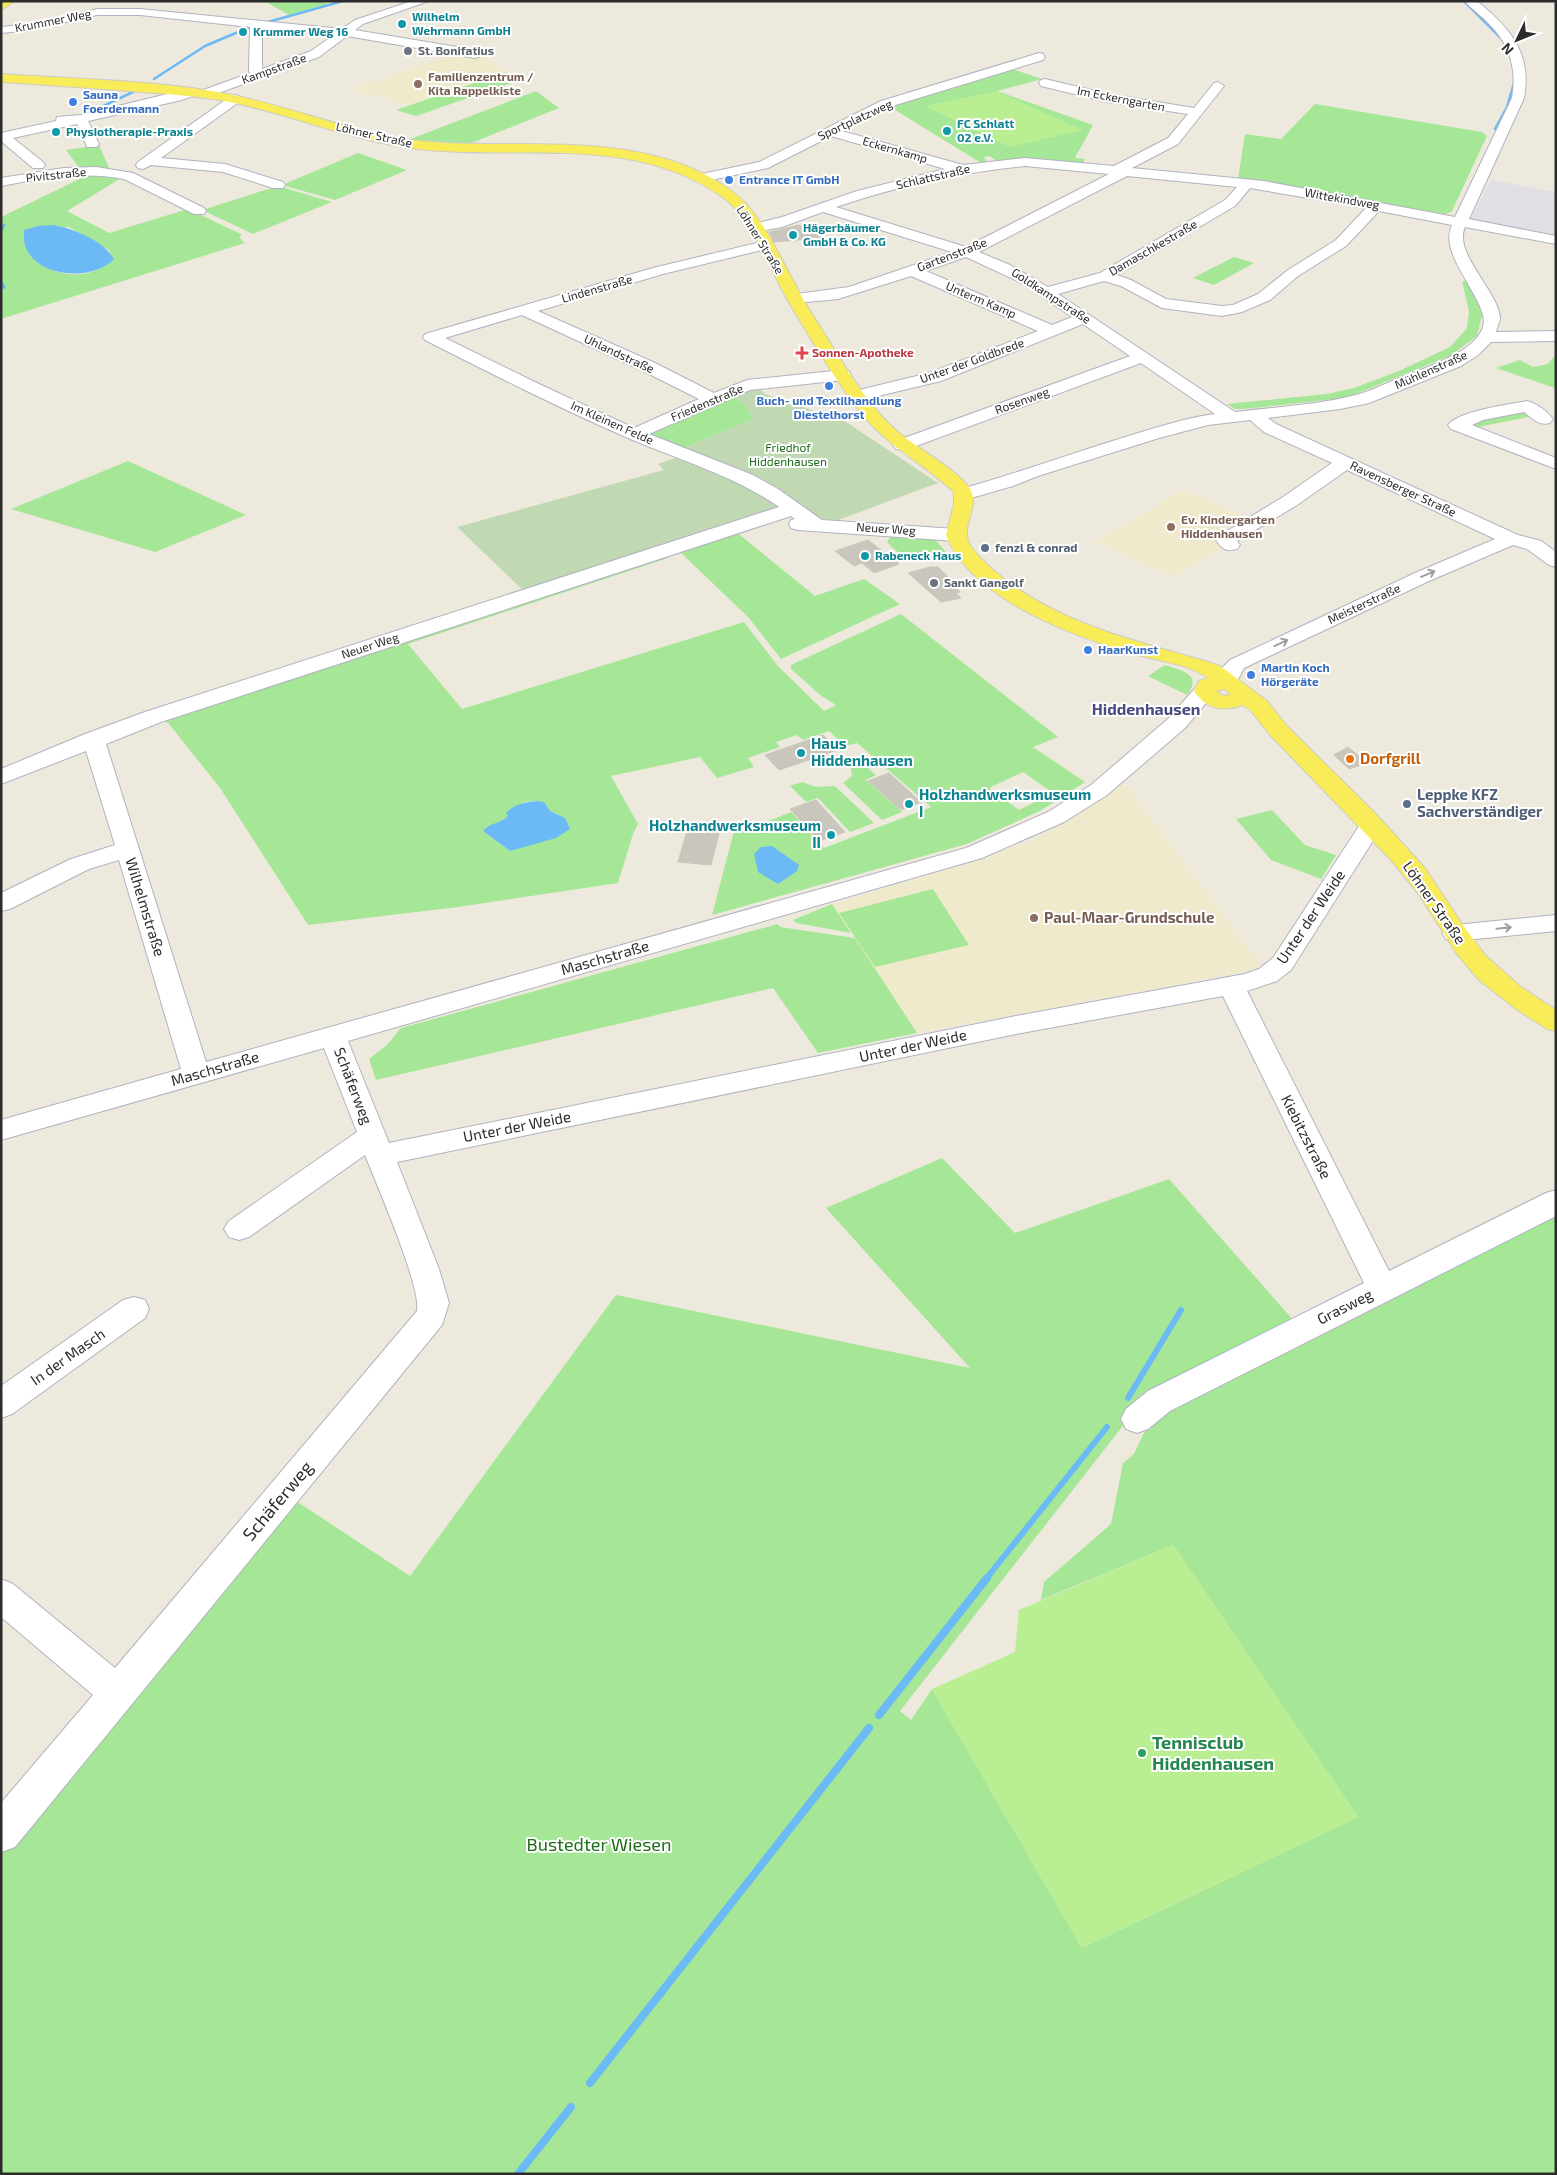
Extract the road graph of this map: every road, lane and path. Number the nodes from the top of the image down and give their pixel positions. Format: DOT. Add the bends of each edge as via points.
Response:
graph roads {
  1 [pos="424,1"];
  2 [pos="1470,1"];
  3 [pos="223,10"];
  4 [pos="208,18"];
  5 [pos="256,24"];
  6 [pos="1,30"];
  7 [pos="343,32"];
  8 [pos="475,54"];
  9 [pos="1039,58"];
  10 [pos="262,74"];
  11 [pos="1,78"];
  12 [pos="1044,83"];
  13 [pos="1218,86"];
  14 [pos="198,93"];
  15 [pos="235,99"];
  16 [pos="1197,112"];
  17 [pos="21,119"];
  18 [pos="81,119"];
  19 [pos="828,131"];
  20 [pos="3,137"];
  21 [pos="92,144"];
  22 [pos="149,161"];
  23 [pos="38,165"];
  24 [pos="963,169"];
  25 [pos="1122,171"];
  26 [pos="128,176"];
  27 [pos="702,178"];
  28 [pos="1,182"];
  29 [pos="278,184"];
  30 [pos="1247,184"];
  31 [pos="1376,206"];
  32 [pos="823,207"];
  33 [pos="198,210"];
  34 [pos="1459,221"];
  35 [pos="755,228"];
  36 [pos="1556,240"];
  37 [pos="765,245"];
  38 [pos="969,251"];
  39 [pos="911,270"];
  40 [pos="1105,276"];
  41 [pos="1047,292"];
  42 [pos="795,298"];
  43 [pos="523,310"];
  44 [pos="1085,318"];
  45 [pos="1051,331"];
  46 [pos="1556,336"];
  47 [pos="431,337"];
  48 [pos="1487,337"];
  49 [pos="1143,357"];
  50 [pos="843,375"];
  51 [pos="857,396"];
  52 [pos="714,400"];
  53 [pos="1253,414"];
  54 [pos="1230,416"];
  55 [pos="1550,418"];
  56 [pos="634,434"];
  57 [pos="902,445"];
  58 [pos="1345,463"];
  59 [pos="1556,464"];
  60 [pos="960,489"];
  61 [pos="794,509"];
  62 [pos="815,524"];
  63 [pos="742,525"];
  64 [pos="956,535"];
  65 [pos="1556,537"];
  66 [pos="1511,539"];
  67 [pos="1230,545"];
  68 [pos="1534,545"];
  69 [pos="1556,561"];
  70 [pos="1224,691"];
  71 [pos="93,740"];
  72 [pos="1,776"];
  73 [pos="1371,825"];
  74 [pos="128,849"];
  75 [pos="1,903"];
  76 [pos="1556,923"];
  77 [pos="1455,933"];
  78 [pos="1231,986"];
  79 [pos="1556,1022"];
  80 [pos="333,1036"];
  81 [pos="196,1074"];
  82 [pos="1,1130"];
  83 [pos="376,1146"];
  84 [pos="1556,1201"];
  85 [pos="239,1229"];
  86 [pos="1382,1288"];
  87 [pos="134,1309"];
  88 [pos="1,1404"];
  89 [pos="1137,1418"];
  90 [pos="1,1595"];
  91 [pos="118,1693"];
  92 [pos="1,1833"];
  1 -- 7 [label="street, Kampstraße" via="359,22"];
  2 -- 34 [label="street" via="1496,23 1514,47 1522,84"];
  3 -- 4 [label="street"];
  4 -- 5 [label="street, Krummer Weg"];
  4 -- 6 [label="street, Krummer Weg" via="110,11"];
  5 -- 7 [label="street, Krummer Weg"];
  5 -- 10 [label="street" via="255,71"];
  7 -- 8 [label="street, Krummer Weg"];
  7 -- 10 [label="street, Kampstraße" via="315,54"];
  9 -- 19 [label="street, Sportplatzweg" via="885,104"];
  10 -- 14 [label="street, Kampstraße"];
  11 -- 14 [label="main road, Löhner Straße"];
  12 -- 16 [label="street, Im Eckerngarten" via="1108,98"];
  13 -- 16 [label="street"];
  14 -- 15 [label="main road, Löhner Straße"];
  14 -- 18 [label="street, Kampstraße"];
  15 -- 22 [label="street"];
  15 -- 27 [label="main road, Löhner Straße" via="395,142 461,148 616,151 654,160"];
  16 -- 25 [label="street" via="1173,141"];
  17 -- 18 [label="street"];
  18 -- 20 [label="street"];
  18 -- 21 [label="street"];
  19 -- 24 [label="street, Eckernkamp"];
  19 -- 27 [label="street, Sportplatzweg" via="763,165"];
  20 -- 23 [label="street"];
  22 -- 26 [label="street"];
  22 -- 29 [label="street" via="225,168"];
  24 -- 25 [label="street, Schlattstraße" via="1026,162"];
  24 -- 32 [label="street, Schlattstraße" via="877,189"];
  25 -- 30 [label="street, Wittekindweg"];
  25 -- 38 [label="street, Gartenstraße"];
  26 -- 28 [label="street, Pivitstraße" via="77,171"];
  26 -- 33 [label="street"];
  27 -- 35 [label="main road, Löhner Straße" via="730,196"];
  30 -- 31 [label="street, Wittekindweg"];
  30 -- 40 [label="street, Damaschkestraße" via="1230,203"];
  31 -- 34 [label="street, Wittekindweg"];
  31 -- 40 [label="street" via="1341,243 1293,273 1264,298 1236,309 1222,311 1162,303"];
  32 -- 35 [label="street, Schlattstraße" via="770,227"];
  32 -- 38 [label="street, Goldkampstraße"];
  34 -- 36 [label="street, Wittekindweg"];
  34 -- 48 [label="street" via="1456,245 1492,317"];
  35 -- 37 [label="main road, Löhner Straße"];
  37 -- 42 [label="main road, Löhner Straße"];
  37 -- 43 [label="street, Lindenstraße" via="658,271"];
  38 -- 39 [label="street, Gartenstraße"];
  38 -- 41 [label="street, Goldkampstraße" via="1007,268"];
  39 -- 42 [label="street, Gartenstraße" via="838,294"];
  39 -- 45 [label="street, Unterm Kamp"];
  40 -- 41 [label="street, Damaschkestraße"];
  41 -- 44 [label="street, Goldkampstraße"];
  42 -- 50 [label="main road, Löhner Straße"];
  43 -- 47 [label="street, Lindenstraße"];
  43 -- 52 [label="street, Uhlandstraße" via="648,366"];
  44 -- 45 [label="street, Unter der Goldbrede"];
  44 -- 49 [label="street, Goldkampstraße"];
  45 -- 51 [label="street, Unter der Goldbrede" via="935,377"];
  46 -- 48 [label="street"];
  47 -- 56 [label="street, Im Kleinen Felde"];
  48 -- 53 [label="street, Mühlenstraße" via="1472,352 1455,362 1362,399"];
  49 -- 54 [label="street, Goldkampstraße"];
  49 -- 57 [label="street, Rosenweg"];
  50 -- 51 [label="main road, Löhner Straße"];
  50 -- 52 [label="street, Friedenstraße" via="747,386"];
  51 -- 57 [label="main road, Löhner Straße" via="871,415"];
  52 -- 56 [label="street, Friedenstraße"];
  53 -- 54 [label="street, Mühlenstraße"];
  53 -- 58 [label="street, Ravensberger Straße" via="1270,428"];
  54 -- 60 [label="street, Mühlenstraße" via="1153,434 1008,482"];
  55 -- 59 [label="street" via="1494,426 1476,432"];
  56 -- 61 [label="street, Im Kleinen Felde" via="740,476"];
  57 -- 60 [label="main road, Löhner Straße"];
  58 -- 66 [label="street, Ravensberger Straße"];
  58 -- 67 [label="street" via="1226,540"];
  60 -- 64 [label="main road"];
  61 -- 62 [label="street"];
  61 -- 63 [label="street, Neuer Weg"];
  62 -- 63 [label="street, Neuer Weg"];
  62 -- 64 [label="street, Neuer Weg"];
  63 -- 71 [label="street, Neuer Weg" via="181,708"];
  64 -- 70 [label="main road, Löhner Straße" via="965,553 981,569 1030,606 1080,630 1162,655 1202,674"];
  65 -- 68 [label="street"];
  66 -- 68 [label="street, Ravensberger Straße"];
  70 -- 66 [label="street, Meisterstraße, one-way" via="1230,671 1245,660 1422,576"];
  68 -- 69 [label="street, Ravensberger Straße"];
  70 -- 73 [label="main road, Löhner Straße" via="1279,731"];
  70 -- 80 [label="street, Maschstraße" via="1177,724 1075,806 974,853"];
  71 -- 72 [label="street, Neuer Weg"];
  71 -- 74 [label="street, Wilhelmstraße"];
  73 -- 77 [label="main road, Löhner Straße" via="1417,874"];
  73 -- 78 [label="street, Unter der Weide" via="1282,964 1259,979"];
  74 -- 75 [label="street" via="80,864"];
  74 -- 81 [label="street, Wilhelmstraße"];
  77 -- 76 [label="street, one-way"];
  77 -- 79 [label="main road, Löhner Straße" via="1496,982"];
  78 -- 83 [label="street, Unter der Weide"];
  78 -- 86 [label="street, Kiebitzstraße"];
  80 -- 81 [label="street, Maschstraße"];
  80 -- 83 [label="street, Schäferweg"];
  81 -- 82 [label="street, Maschstraße"];
  83 -- 85 [label="street, Schäferweg"];
  83 -- 91 [label="street, Schäferweg" via="424,1269 434,1303 431,1316"];
  84 -- 86 [label="street, Grasweg"];
  86 -- 89 [label="street, Grasweg" via="1159,1401"];
  87 -- 88 [label="street, In der Masch"];
  90 -- 91 [label="street"];
  91 -- 92 [label="street, Schäferweg"];
}
